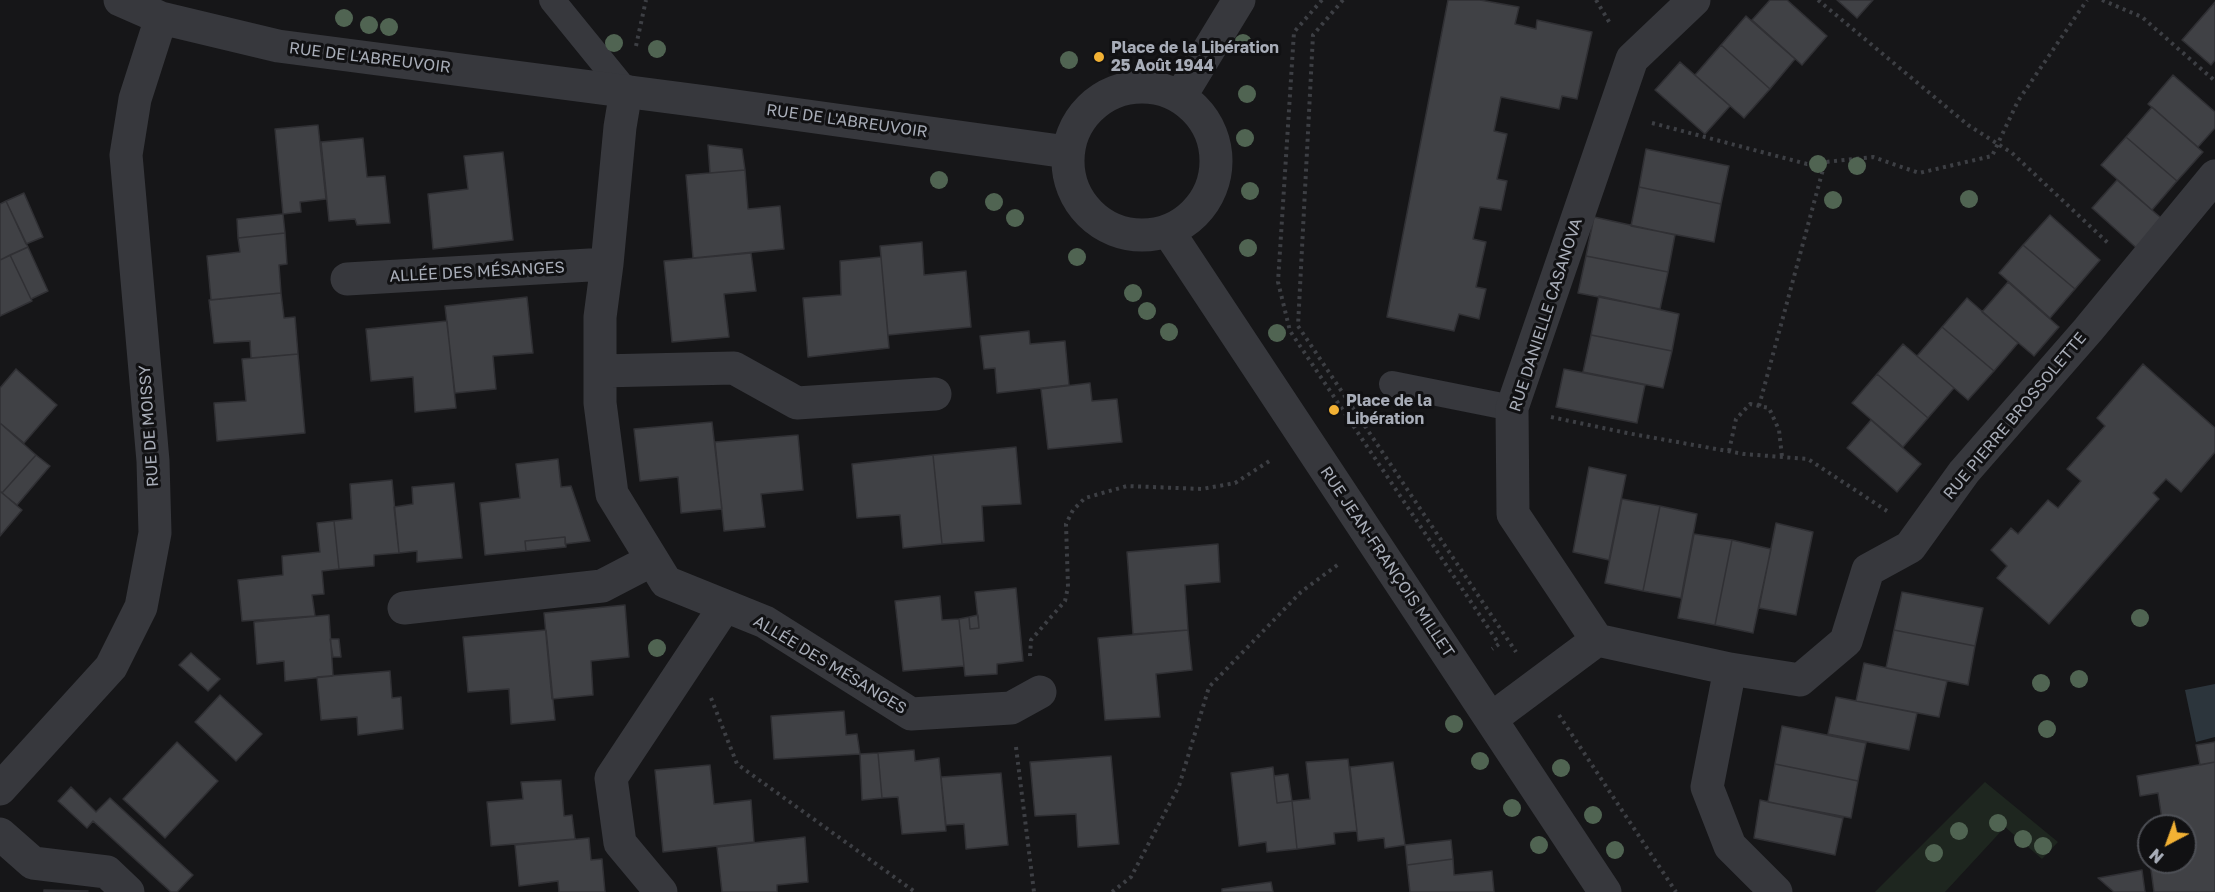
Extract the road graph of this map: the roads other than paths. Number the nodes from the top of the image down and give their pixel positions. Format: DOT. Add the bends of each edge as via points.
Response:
graph roads {
  1 [pos="120,0"];
  2 [pos="552,0"];
  3 [pos="1239,0"];
  4 [pos="1694,0"];
  5 [pos="161,18"];
  6 [pos="626,92"];
  7 [pos="1180,97"];
  8 [pos="1067,152"];
  9 [pos="2215,176"];
  10 [pos="1168,231"];
  11 [pos="607,264"];
  12 [pos="347,279"];
  13 [pos="600,371"];
  14 [pos="1392,384"];
  15 [pos="935,394"];
  16 [pos="1512,408"];
  17 [pos="652,560"];
  18 [pos="725,606"];
  19 [pos="404,608"];
  20 [pos="1597,640"];
  21 [pos="1730,669"];
  22 [pos="1040,692"];
  23 [pos="1491,719"];
  24 [pos="0,789"];
  25 [pos="0,834"];
  26 [pos="128,892"];
  27 [pos="661,892"];
  28 [pos="1605,892"];
  29 [pos="1776,892"];
  1 -- 5 [label="street, RUE DE L'ABREUVOIR"];
  2 -- 6 [label="lane"];
  3 -- 7 [label="street"];
  4 -- 16 [label="street, RUE DANIELLE CASANOVA" via="1632,59"];
  5 -- 6 [label="street, RUE DE L'ABREUVOIR" via="278,46"];
  5 -- 24 [label="street, RUE DE MOISSY" via="135,99 126,155 153,461 155,533 141,607 111,667"];
  6 -- 8 [label="street, RUE DE L'ABREUVOIR"];
  6 -- 11 [label="street, ALLÉE DES MÉSANGES"];
  7 -- 8 [label="street" via="1158,88 1132,87 1109,94 1089,108 1075,128"];
  7 -- 10 [label="street" via="1199,112 1212,133 1217,156 1215,180 1205,202 1189,220"];
  8 -- 10 [label="street" via="1068,178 1078,201 1095,220 1118,232 1143,236"];
  9 -- 21 [label="street, RUE PIERRE BROSSOLETTE" via="1964,472 1910,547 1868,570 1846,640 1800,680"];
  10 -- 23 [label="street, RUE JEAN-FRANÇOIS MILLET"];
  11 -- 12 [label="street, ALLÉE DES MÉSANGES"];
  11 -- 13 [label="street, ALLÉE DES MÉSANGES" via="600,317"];
  13 -- 15 [label="street" via="734,368 797,403"];
  13 -- 17 [label="street, ALLÉE DES MÉSANGES" via="600,403 612,494"];
  14 -- 16 [label="lane"];
  16 -- 20 [label="street, RUE DANIELLE CASANOVA" via="1513,514"];
  17 -- 18 [label="street, ALLÉE DES MÉSANGES" via="666,582"];
  17 -- 19 [label="street" via="602,586"];
  18 -- 22 [label="street, ALLÉE DES MÉSANGES" via="765,622 911,714 1011,708"];
  18 -- 27 [label="street" via="611,778 620,843"];
  20 -- 21 [label="street, RUE PIERRE BROSSOLETTE"];
  20 -- 23 [label="street"];
  21 -- 29 [label="street" via="1707,787 1730,846"];
  23 -- 28 [label="street, RUE JEAN-FRANÇOIS MILLET"];
  25 -- 26 [label="street" via="33,862 107,872"];
}
